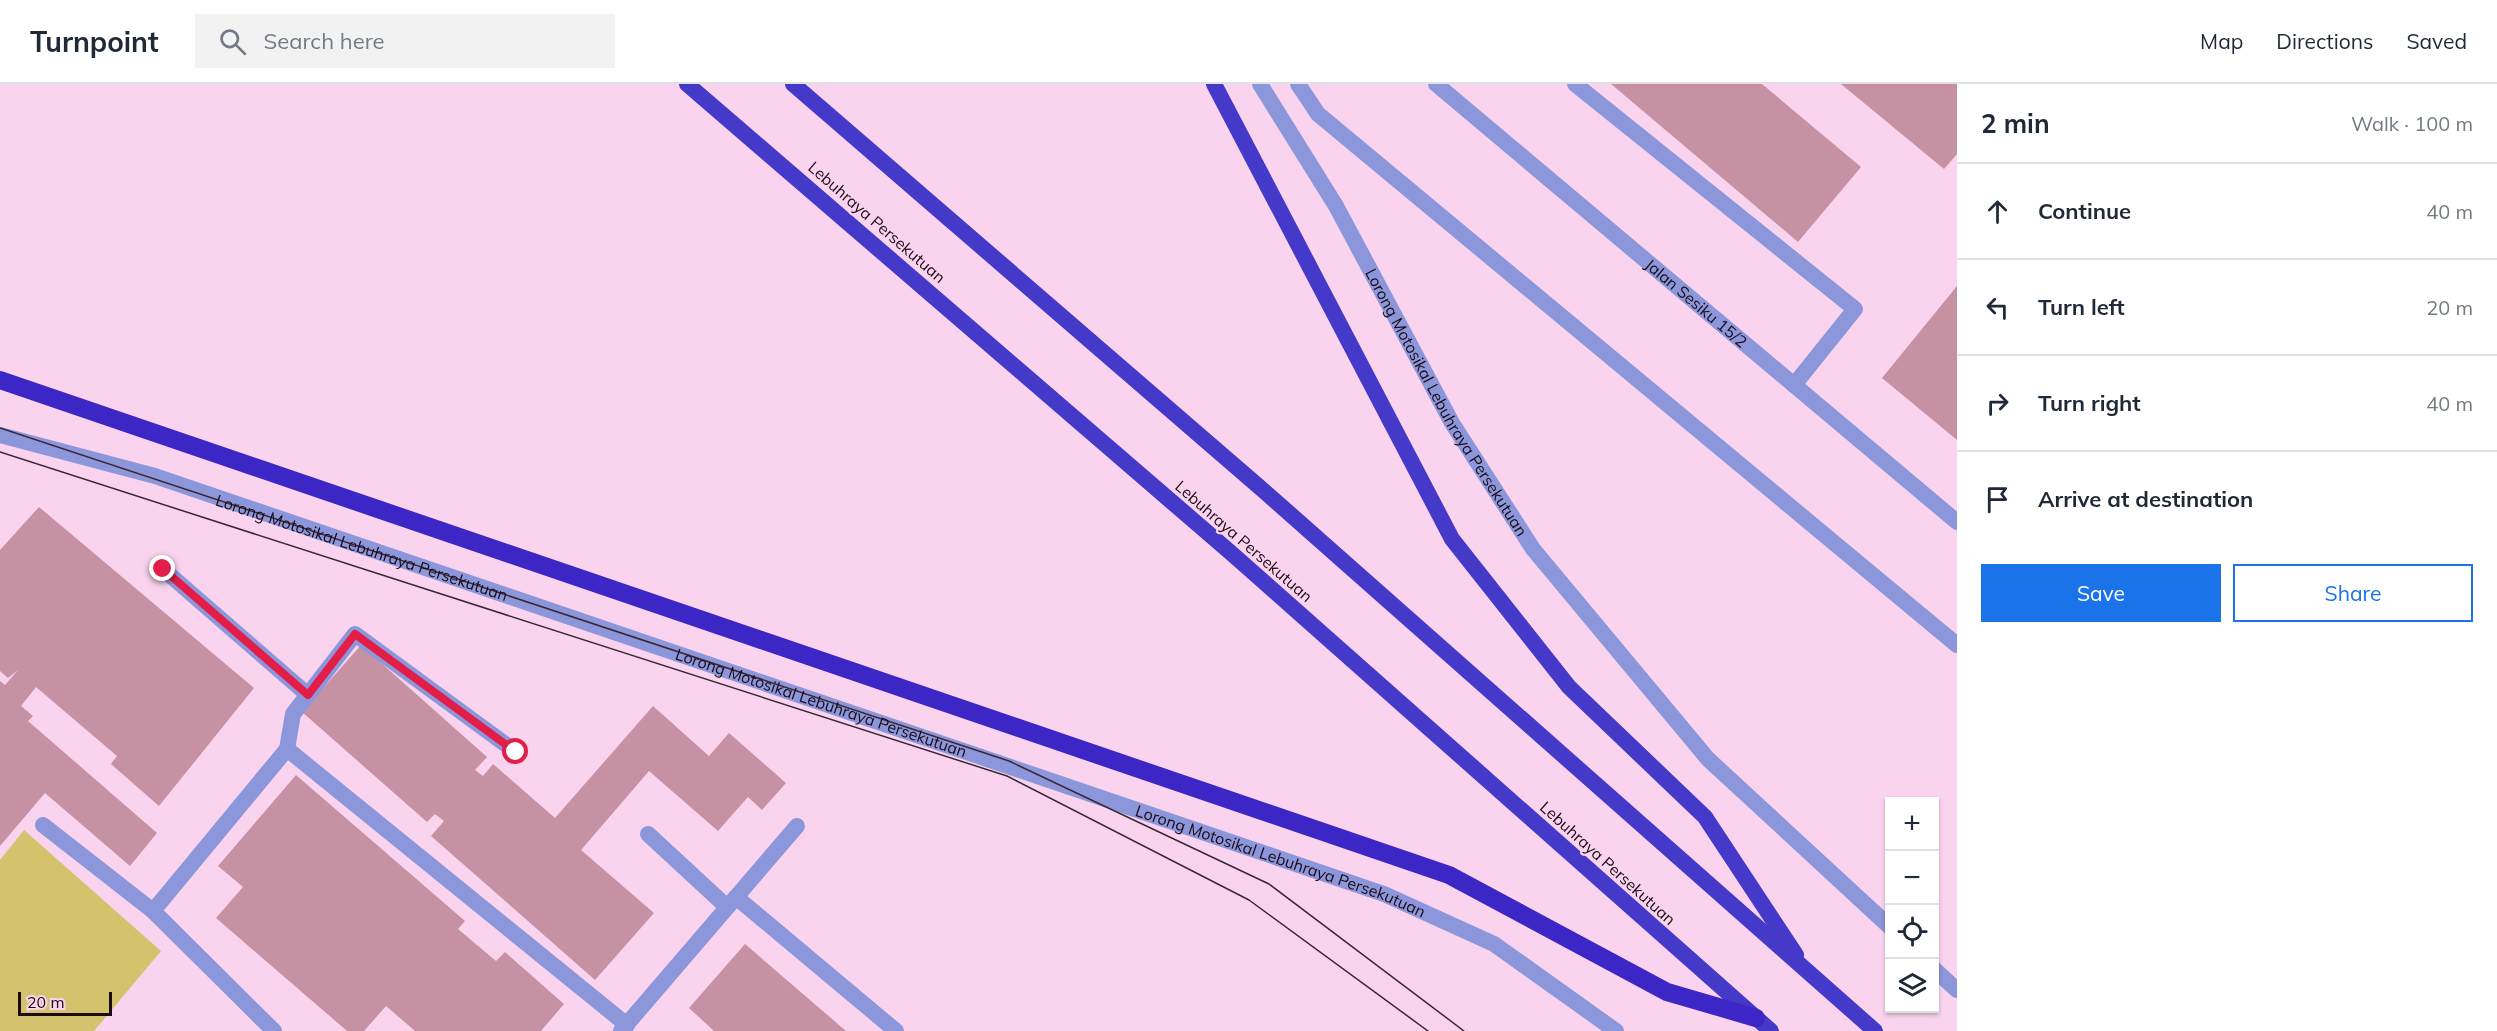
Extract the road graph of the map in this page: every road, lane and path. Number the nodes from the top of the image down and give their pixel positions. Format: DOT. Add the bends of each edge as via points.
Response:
graph roads {
  1 [pos="687,84"];
  2 [pos="793,84"];
  3 [pos="1214,84"];
  4 [pos="1260,84"];
  5 [pos="1298,84"];
  6 [pos="1436,84"];
  7 [pos="1575,84"];
  8 [pos="0,380"];
  9 [pos="1794,385"];
  10 [pos="0,435"];
  11 [pos="1957,522"];
  12 [pos="163,569"];
  13 [pos="1957,645"];
  14 [pos="308,695"];
  15 [pos="287,749"];
  16 [pos="516,752"];
  17 [pos="43,825"];
  18 [pos="797,826"];
  19 [pos="648,834"];
  20 [pos="732,902"];
  21 [pos="153,911"];
  22 [pos="1885,922"];
  23 [pos="1808,973"];
  24 [pos="1939,973"];
  25 [pos="1957,990"];
  26 [pos="1756,1018"];
  27 [pos="624,1028"];
  28 [pos="274,1031"];
  29 [pos="896,1031"];
  30 [pos="1616,1031"];
  31 [pos="1771,1031"];
  32 [pos="1875,1031"];
  1 -- 26 [label="highway, Lebuhraya Persekutuan" via="1230,552"];
  2 -- 23 [label="highway" via="1264,491"];
  3 -- 23 [label="highway" via="1452,539 1569,687 1705,817"];
  4 -- 22 [label="street, Lorong Motosikal Lebuhraya Persekutuan" via="1336,206 1452,423 1533,549 1708,759"];
  5 -- 13 [label="street" via="1318,114"];
  6 -- 9 [label="street, Jalan Sesiku 15/2"];
  7 -- 9 [label="street" via="1855,309"];
  8 -- 26 [label="highway" via="1449,875 1667,992"];
  9 -- 11 [label="street, Jalan Sesiku 15/2"];
  10 -- 30 [label="street, Lorong Motosikal Lebuhraya Persekutuan" via="155,476 1384,894 1494,944"];
  12 -- 14 [label="street"];
  14 -- 15 [label="street" via="293,714"];
  14 -- 16 [label="street" via="355,634"];
  15 -- 21 [label="street"];
  15 -- 27 [label="street"];
  17 -- 21 [label="street"];
  18 -- 20 [label="street"];
  19 -- 20 [label="street"];
  20 -- 27 [label="street"];
  20 -- 29 [label="street"];
  21 -- 28 [label="street"];
  23 -- 32 [label="highway"];
  24 -- 25 [label="street"];
  26 -- 31 [label="highway, Lebuhraya Persekutuan"];
}
